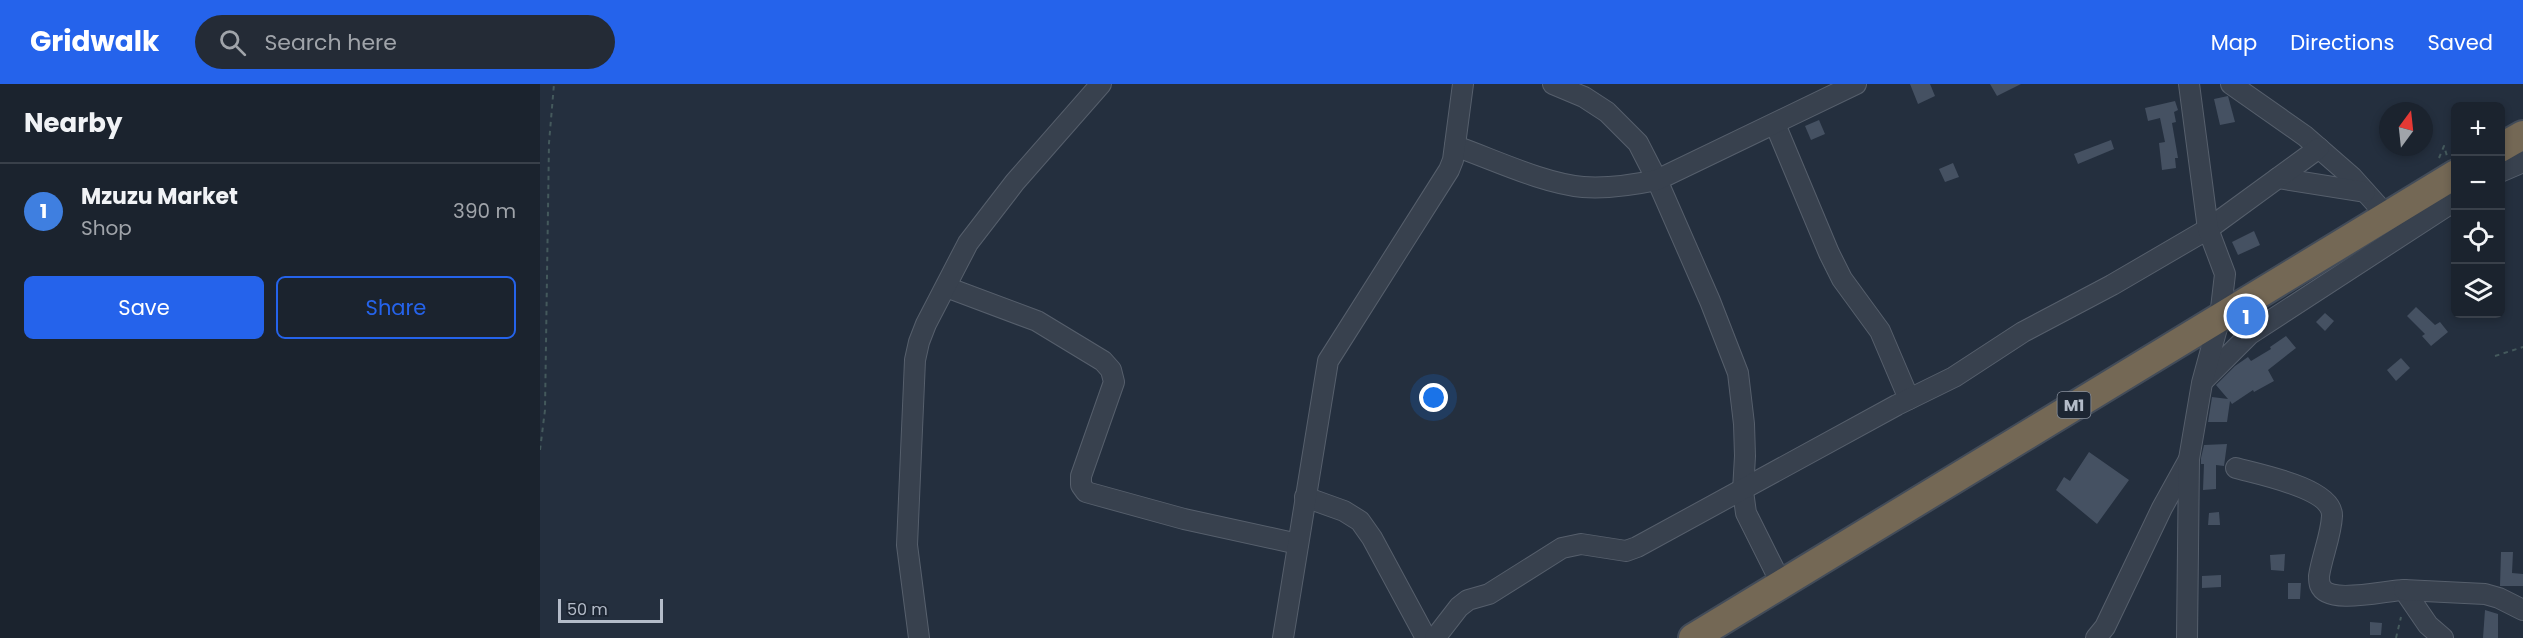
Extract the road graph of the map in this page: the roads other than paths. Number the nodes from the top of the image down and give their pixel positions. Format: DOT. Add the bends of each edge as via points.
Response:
graph roads {
  1 [pos="1101,84"];
  2 [pos="1463,84"];
  3 [pos="1553,84"];
  4 [pos="1856,84"];
  5 [pos="2188,84"];
  6 [pos="2231,84"];
  7 [pos="1820,92"];
  8 [pos="1775,124"];
  9 [pos="2523,135"];
  10 [pos="2505,145"];
  11 [pos="1455,146"];
  12 [pos="2319,148"];
  13 [pos="2523,162"];
  14 [pos="2505,170"];
  15 [pos="2451,177"];
  16 [pos="2278,178"];
  17 [pos="1657,180"];
  18 [pos="2365,192"];
  19 [pos="2451,203"];
  20 [pos="2387,216"];
  21 [pos="2208,229"];
  22 [pos="946,287"];
  23 [pos="2220,317"];
  24 [pos="2202,383"];
  25 [pos="1909,399"];
  26 [pos="2189,459"];
  27 [pos="2236,468"];
  28 [pos="1743,491"];
  29 [pos="1305,497"];
  30 [pos="1298,544"];
  31 [pos="1782,585"];
  32 [pos="2404,590"];
  33 [pos="2523,610"];
  34 [pos="919,638"];
  35 [pos="1283,638"];
  36 [pos="1426,638"];
  37 [pos="1435,638"];
  38 [pos="1692,638"];
  39 [pos="2096,638"];
  40 [pos="2187,638"];
  41 [pos="2443,638"];
  1 -- 22 [label="street" via="1015,182 968,243"];
  2 -- 11 [label="street"];
  3 -- 17 [label="street" via="1607,112 1638,143"];
  4 -- 7 [label="street"];
  5 -- 21 [label="street"];
  6 -- 12 [label="street"];
  7 -- 8 [label="street"];
  8 -- 17 [label="street"];
  8 -- 25 [label="street" via="1842,279 1880,331"];
  9 -- 10 [label="highway"];
  11 -- 17 [label="street" via="1566,184 1607,188"];
  11 -- 29 [label="street" via="1443,181 1328,361"];
  12 -- 16 [label="street"];
  12 -- 18 [label="street"];
  13 -- 14 [label="street"];
  15 -- 20 [label="highway, M1"];
  16 -- 18 [label="street"];
  16 -- 21 [label="street"];
  17 -- 28 [label="street" via="1738,373 1744,424"];
  18 -- 20 [label="street"];
  19 -- 24 [label="street" via="2250,333"];
  20 -- 23 [label="highway, M1"];
  21 -- 23 [label="street" via="2225,274"];
  21 -- 25 [label="street" via="2023,332 1954,377"];
  22 -- 30 [label="street" via="1037,321 1103,361 1111,370 1114,382 1082,476 1081,485 1086,492"];
  22 -- 34 [label="street" via="919,342 915,360 907,544"];
  23 -- 24 [label="street"];
  23 -- 31 [label="highway, M1"];
  24 -- 26 [label="street"];
  25 -- 28 [label="street"];
  26 -- 39 [label="street"];
  26 -- 40 [label="street"];
  27 -- 32 [label="street" via="2292,484 2326,502 2332,514 2319,576 2325,592 2347,596"];
  28 -- 31 [label="street" via="1746,513"];
  28 -- 37 [label="street" via="1626,552 1581,544 1562,548 1489,594 1468,600"];
  29 -- 30 [label="street"];
  29 -- 36 [label="street" via="1360,521"];
  30 -- 35 [label="street"];
  31 -- 38 [label="highway, M1"];
  32 -- 33 [label="street" via="2485,594"];
  32 -- 41 [label="street" via="2428,625"];
}
